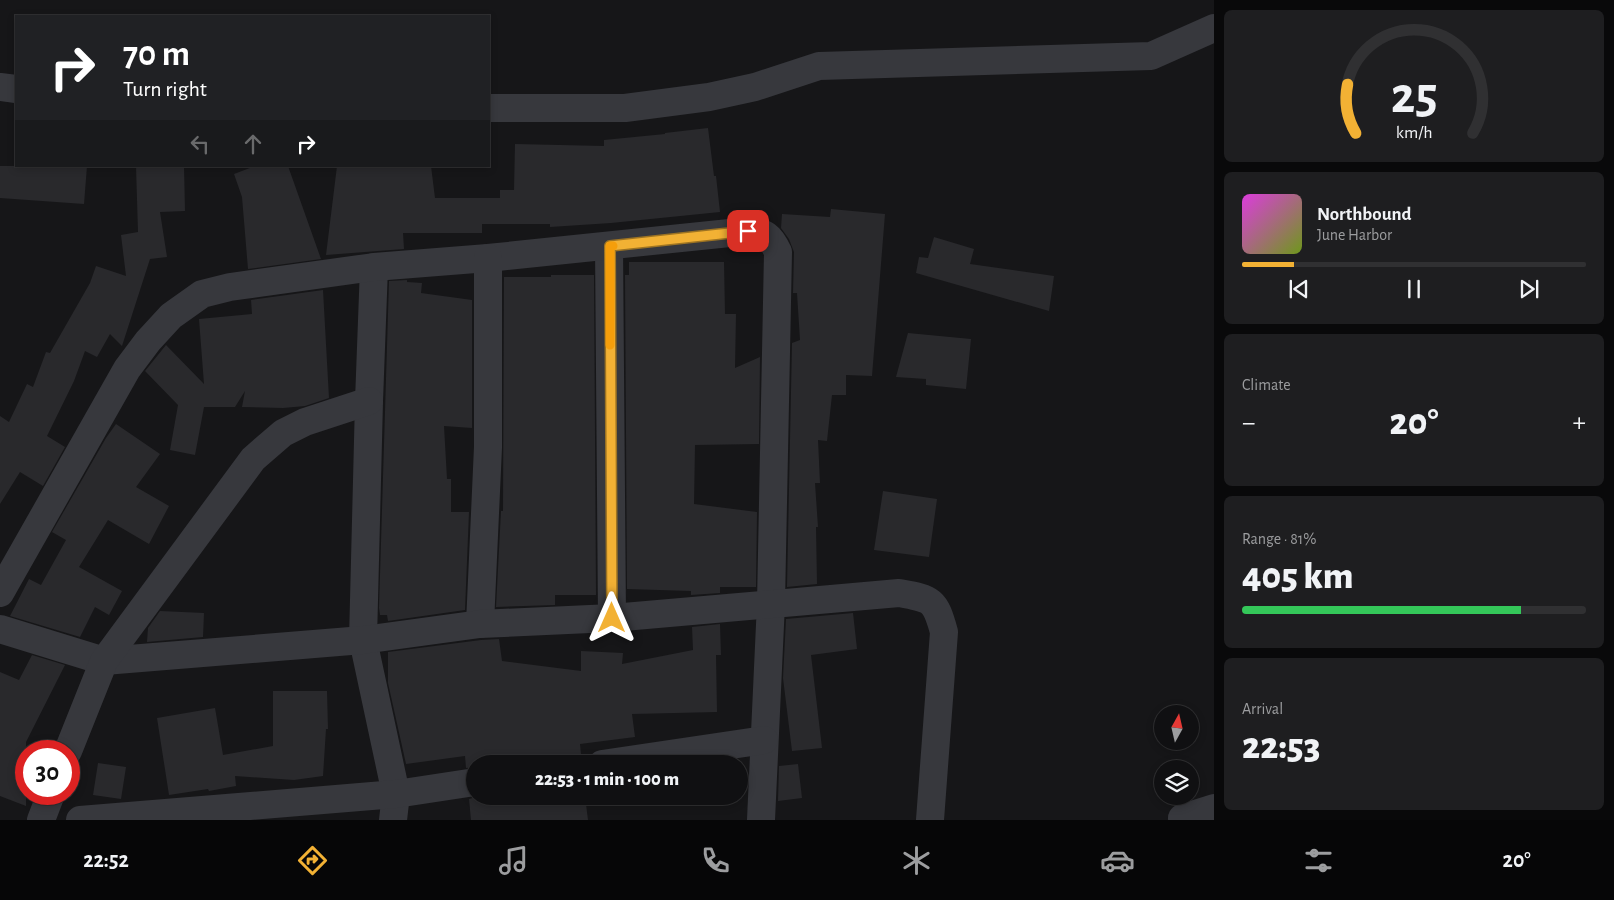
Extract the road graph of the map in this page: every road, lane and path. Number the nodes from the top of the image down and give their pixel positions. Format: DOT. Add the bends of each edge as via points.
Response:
graph roads {
  1 [pos="1214,28"];
  2 [pos="0,87"];
  3 [pos="15,89"];
  4 [pos="490,108"];
  5 [pos="610,246"];
  6 [pos="488,258"];
  7 [pos="374,267"];
  8 [pos="369,401"];
  9 [pos="0,593"];
  10 [pos="771,603"];
  11 [pos="612,618"];
  12 [pos="480,624"];
  13 [pos="0,629"];
  14 [pos="363,640"];
  15 [pos="104,661"];
  16 [pos="72,740"];
  17 [pos="764,740"];
  18 [pos="663,755"];
  19 [pos="466,785"];
  20 [pos="47,805"];
  21 [pos="394,807"];
  22 [pos="1214,808"];
  23 [pos="1182,818"];
  24 [pos="41,820"];
  25 [pos="80,820"];
  26 [pos="761,820"];
  27 [pos="930,820"];
  1 -- 4 [label="street" via="1150,56 819,66 755,88 626,108"];
  2 -- 3 [label="street"];
  5 -- 6 [label="street"];
  5 -- 10 [label="street" via="748,231 763,233 772,239 778,252"];
  5 -- 11 [label="street"];
  6 -- 7 [label="street"];
  6 -- 12 [label="street" via="488,447"];
  7 -- 8 [label="street"];
  7 -- 9 [label="street" via="230,287 202,294 171,316 127,369"];
  8 -- 14 [label="street"];
  8 -- 15 [label="street" via="305,422 283,433 253,460"];
  10 -- 11 [label="street"];
  10 -- 17 [label="street"];
  10 -- 27 [label="street" via="899,593 926,598 938,611 944,632"];
  11 -- 12 [label="street"];
  12 -- 14 [label="street"];
  13 -- 15 [label="street"];
  14 -- 15 [label="street"];
  14 -- 21 [label="street"];
  15 -- 16 [label="street"];
  17 -- 18 [label="street"];
  17 -- 26 [label="street"];
  19 -- 21 [label="street"];
  20 -- 24 [label="street"];
  21 -- 25 [label="street"];
  22 -- 23 [label="street"];
}
